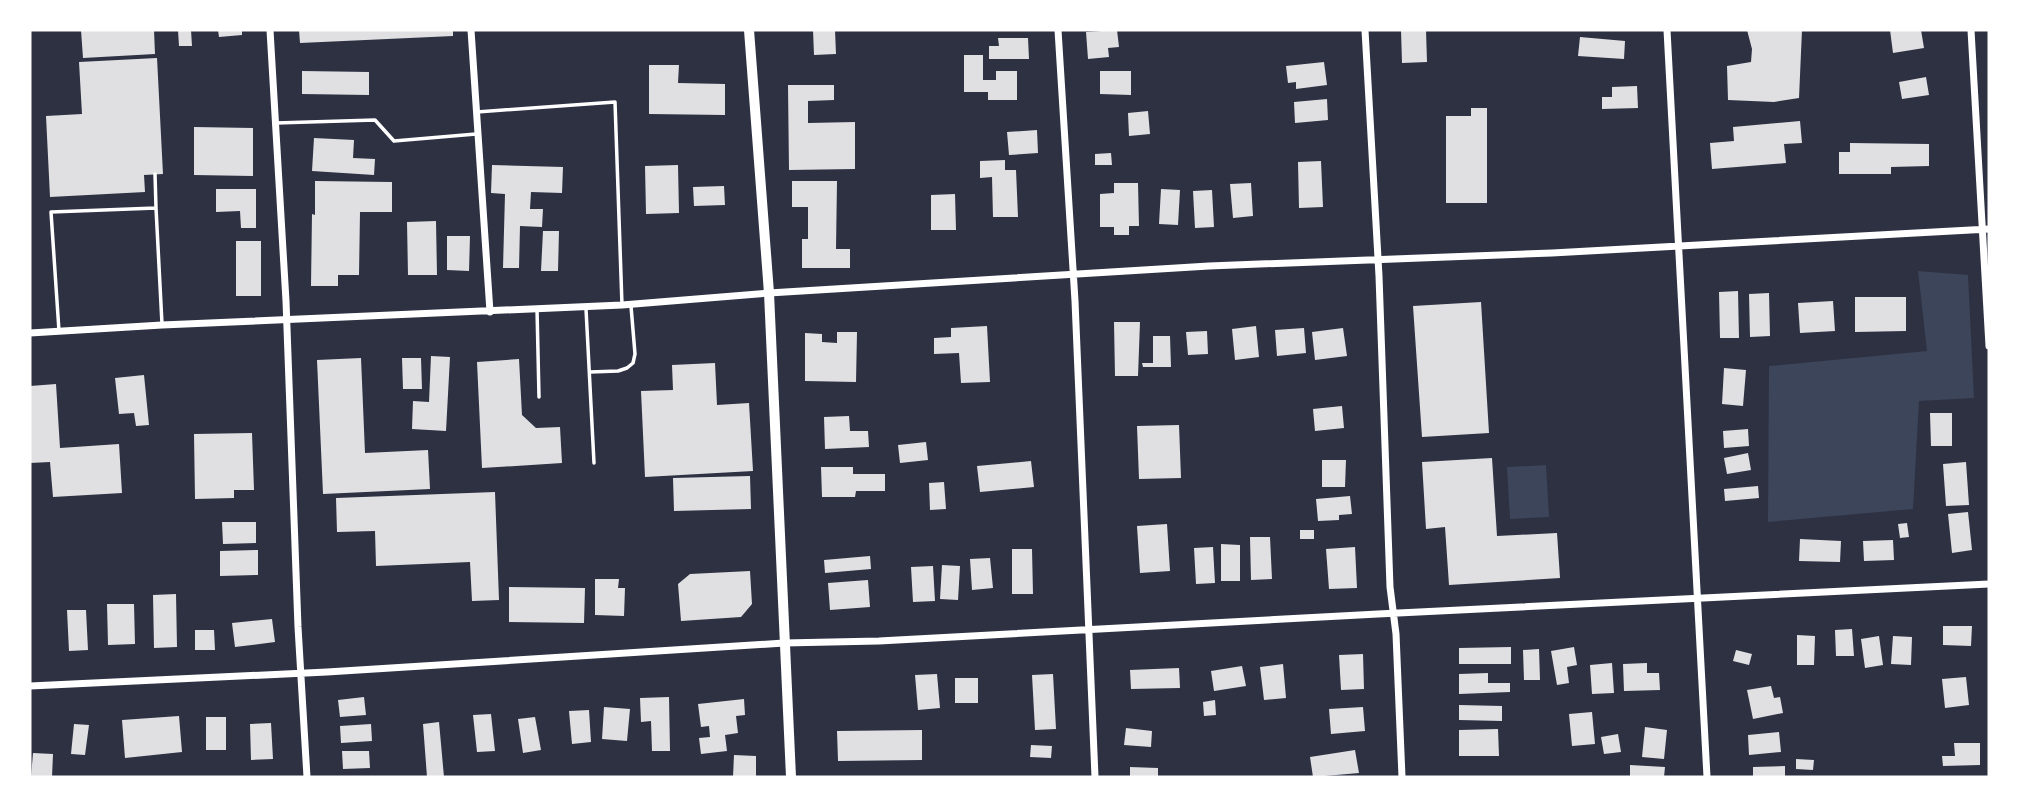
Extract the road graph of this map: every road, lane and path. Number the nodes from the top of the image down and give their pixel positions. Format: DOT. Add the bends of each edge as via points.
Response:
graph roads {
  1 [pos="270,30"];
  2 [pos="471,30"];
  3 [pos="749,30"];
  4 [pos="1058,30"];
  5 [pos="1365,30"];
  6 [pos="1667,30"];
  7 [pos="1971,30"];
  8 [pos="477,112"];
  9 [pos="274,123"];
  10 [pos="478,134"];
  11 [pos="155,174"];
  12 [pos="156,208"];
  13 [pos="1986,229"];
  14 [pos="1680,246"];
  15 [pos="1378,260"];
  16 [pos="1072,274"];
  17 [pos="769,293"];
  18 [pos="627,304"];
  19 [pos="586,306"];
  20 [pos="537,309"];
  21 [pos="490,312"];
  22 [pos="287,320"];
  23 [pos="162,325"];
  24 [pos="59,331"];
  25 [pos="30,333"];
  26 [pos="1989,346"];
  27 [pos="590,372"];
  28 [pos="539,397"];
  29 [pos="594,463"];
  30 [pos="1989,584"];
  31 [pos="1696,600"];
  32 [pos="1393,613"];
  33 [pos="1088,629"];
  34 [pos="783,643"];
  35 [pos="301,671"];
  36 [pos="30,686"];
  37 [pos="307,777"];
  38 [pos="791,777"];
  39 [pos="1096,777"];
  40 [pos="1402,777"];
  41 [pos="1707,777"];
  1 -- 9 [label="street"];
  2 -- 8 [label="street"];
  3 -- 17 [label="main road"];
  4 -- 16 [label="street"];
  5 -- 15 [label="street"];
  6 -- 14 [label="street"];
  7 -- 13 [label="street"];
  8 -- 10 [label="street"];
  8 -- 18 [label="lane" via="615,102"];
  9 -- 10 [label="lane" via="375,120 394,141"];
  9 -- 22 [label="street"];
  10 -- 21 [label="street"];
  11 -- 12 [label="lane"];
  12 -- 23 [label="lane"];
  12 -- 24 [label="lane" via="51,212"];
  13 -- 14 [label="street"];
  13 -- 26 [label="street"];
  14 -- 15 [label="street"];
  14 -- 31 [label="street"];
  15 -- 16 [label="street"];
  15 -- 32 [label="street"];
  16 -- 17 [label="street"];
  16 -- 33 [label="street"];
  17 -- 18 [label="street"];
  17 -- 34 [label="main road"];
  18 -- 19 [label="street"];
  18 -- 27 [label="lane" via="633,363 618,371"];
  19 -- 20 [label="street"];
  19 -- 27 [label="lane"];
  20 -- 21 [label="street"];
  20 -- 28 [label="lane"];
  21 -- 22 [label="street"];
  22 -- 23 [label="street"];
  22 -- 35 [label="street"];
  23 -- 24 [label="street"];
  24 -- 25 [label="street"];
  27 -- 29 [label="lane"];
  30 -- 31 [label="street"];
  31 -- 32 [label="street"];
  31 -- 41 [label="street"];
  32 -- 33 [label="street"];
  32 -- 40 [label="street"];
  33 -- 34 [label="street"];
  33 -- 39 [label="street"];
  34 -- 35 [label="street"];
  34 -- 38 [label="main road"];
  35 -- 36 [label="street"];
  35 -- 37 [label="street"];
}
